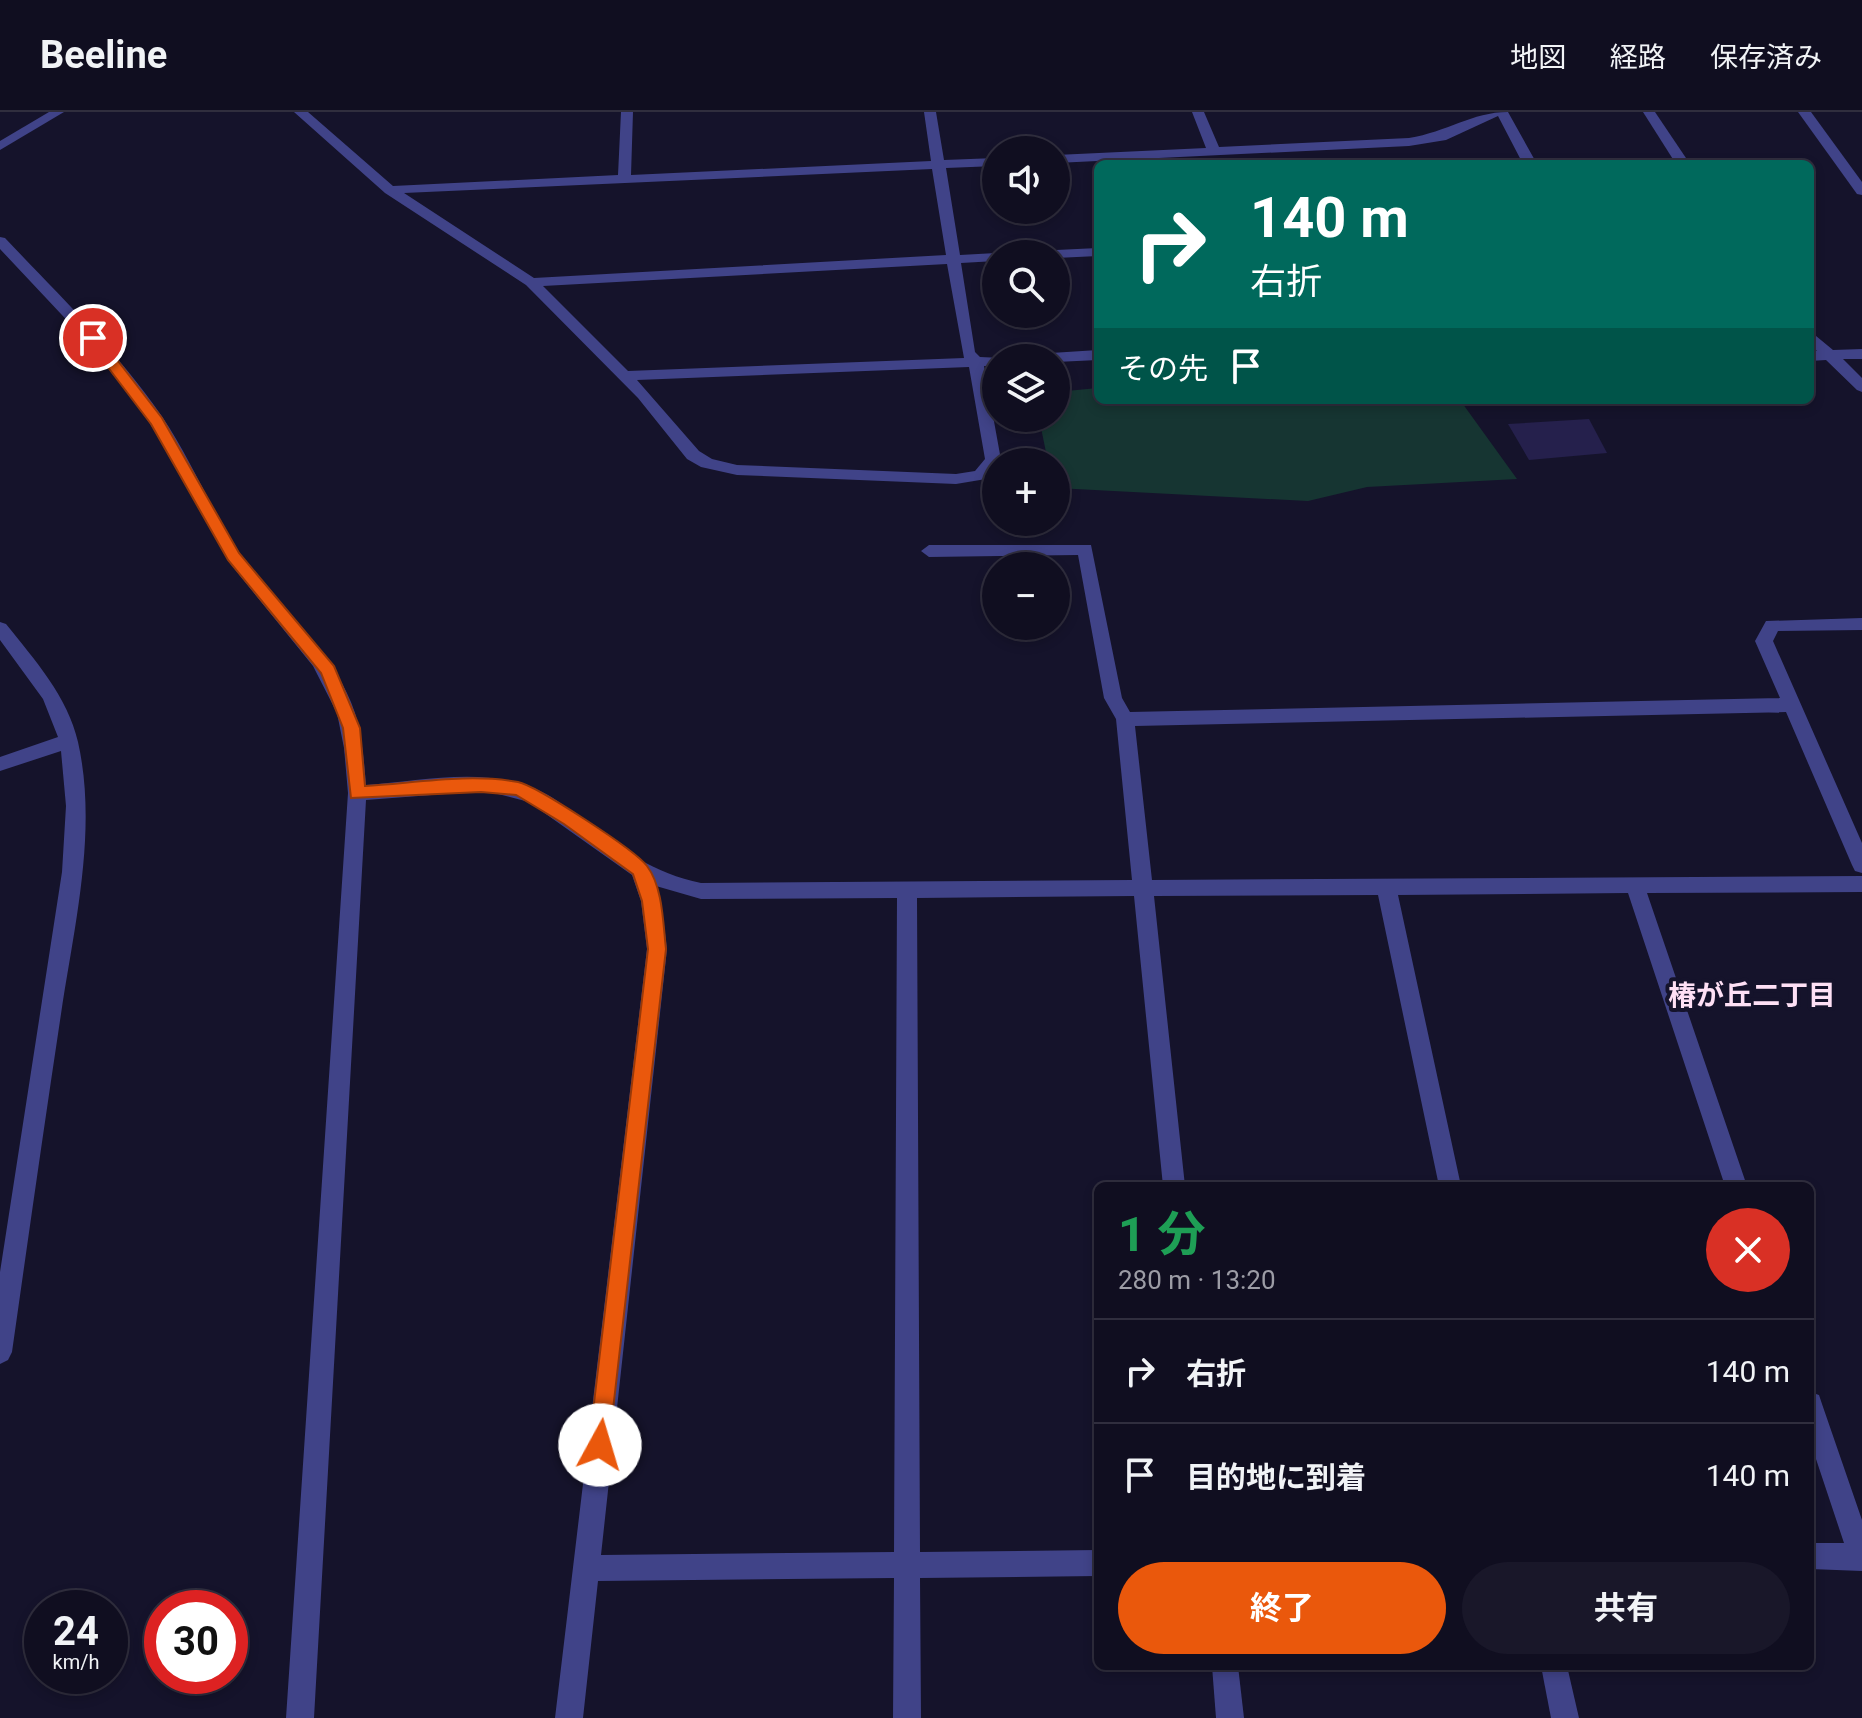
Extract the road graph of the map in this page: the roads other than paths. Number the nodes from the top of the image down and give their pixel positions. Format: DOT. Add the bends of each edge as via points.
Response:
graph roads {
  1 [pos="58,112"];
  2 [pos="300,112"];
  3 [pos="627,112"];
  4 [pos="930,112"];
  5 [pos="1198,112"];
  6 [pos="1496,112"];
  7 [pos="1502,112"];
  8 [pos="1649,112"];
  9 [pos="1804,112"];
  10 [pos="1364,145"];
  11 [pos="0,146"];
  12 [pos="1214,152"];
  13 [pos="1070,158"];
  14 [pos="1371,160"];
  15 [pos="1528,160"];
  16 [pos="1680,160"];
  17 [pos="982,163"];
  18 [pos="939,165"];
  19 [pos="624,180"];
  20 [pos="390,190"];
  21 [pos="1862,191"];
  22 [pos="0,241"];
  23 [pos="1094,252"];
  24 [pos="1070,253"];
  25 [pos="982,258"];
  26 [pos="956,259"];
  27 [pos="531,282"];
  28 [pos="1814,340"];
  29 [pos="1862,354"];
  30 [pos="1094,355"];
  31 [pos="1830,355"];
  32 [pos="1814,356"];
  33 [pos="1070,357"];
  34 [pos="976,362"];
  35 [pos="982,362"];
  36 [pos="625,376"];
  37 [pos="1862,387"];
  38 [pos="929,551"];
  39 [pos="1862,624"];
  40 [pos="0,628"];
  41 [pos="1792,705"];
  42 [pos="1125,719"];
  43 [pos="68,741"];
  44 [pos="0,764"];
  45 [pos="357,793"];
  46 [pos="1862,865"];
  47 [pos="640,870"];
  48 [pos="1862,884"];
  49 [pos="1635,886"];
  50 [pos="1386,887"];
  51 [pos="1143,888"];
  52 [pos="907,890"];
  53 [pos="1174,1182"];
  54 [pos="1449,1182"];
  55 [pos="1735,1182"];
  56 [pos="0,1352"];
  57 [pos="1814,1416"];
  58 [pos="1814,1556"];
  59 [pos="1862,1557"];
  60 [pos="1094,1563"];
  61 [pos="907,1565"];
  62 [pos="586,1568"];
  63 [pos="1225,1670"];
  64 [pos="1555,1670"];
  65 [pos="300,1718"];
  66 [pos="569,1718"];
  67 [pos="907,1718"];
  68 [pos="1230,1718"];
  69 [pos="1565,1718"];
  1 -- 11 [label="street"];
  2 -- 20 [label="street"];
  3 -- 19 [label="street"];
  4 -- 18 [label="street"];
  5 -- 12 [label="street"];
  6 -- 10 [label="street" via="1427,140"];
  7 -- 15 [label="street"];
  8 -- 16 [label="street"];
  9 -- 21 [label="street"];
  10 -- 12 [label="street"];
  10 -- 14 [label="street"];
  12 -- 13 [label="street"];
  17 -- 18 [label="street"];
  18 -- 19 [label="street"];
  18 -- 26 [label="street"];
  19 -- 20 [label="street"];
  20 -- 27 [label="street"];
  22 -- 45 [label="street" via="106,353 157,422 233,556 328,670 351,728"];
  23 -- 24 [label="street"];
  25 -- 26 [label="street"];
  26 -- 27 [label="street"];
  26 -- 34 [label="street" via="968,353"];
  27 -- 36 [label="street"];
  28 -- 31 [label="street"];
  29 -- 31 [label="street"];
  30 -- 33 [label="street"];
  31 -- 32 [label="street"];
  31 -- 37 [label="street"];
  34 -- 35 [label="street"];
  34 -- 36 [label="street"];
  34 -- 36 [label="street" via="993,460 980,475 956,479 737,470 707,463 693,455"];
  38 -- 42 [label="street" via="1085,549 1113,698"];
  39 -- 41 [label="street" via="1772,625 1764,641"];
  40 -- 43 [label="street" via="49,695"];
  41 -- 42 [label="street"];
  41 -- 46 [label="street"];
  42 -- 51 [label="street"];
  43 -- 44 [label="street"];
  43 -- 56 [label="street" via="72,856"];
  45 -- 47 [label="street" via="481,785 519,789"];
  45 -- 65 [label="street"];
  47 -- 52 [label="street" via="676,888 701,891"];
  47 -- 62 [label="street" via="657,949"];
  48 -- 49 [label="street"];
  49 -- 50 [label="street"];
  49 -- 55 [label="street"];
  50 -- 51 [label="street"];
  50 -- 54 [label="street"];
  51 -- 52 [label="street"];
  51 -- 53 [label="street"];
  52 -- 61 [label="street"];
  57 -- 59 [label="street"];
  58 -- 59 [label="street"];
  60 -- 61 [label="street"];
  61 -- 62 [label="street"];
  61 -- 67 [label="street"];
  62 -- 66 [label="street"];
  63 -- 68 [label="street"];
  64 -- 69 [label="street"];
}
